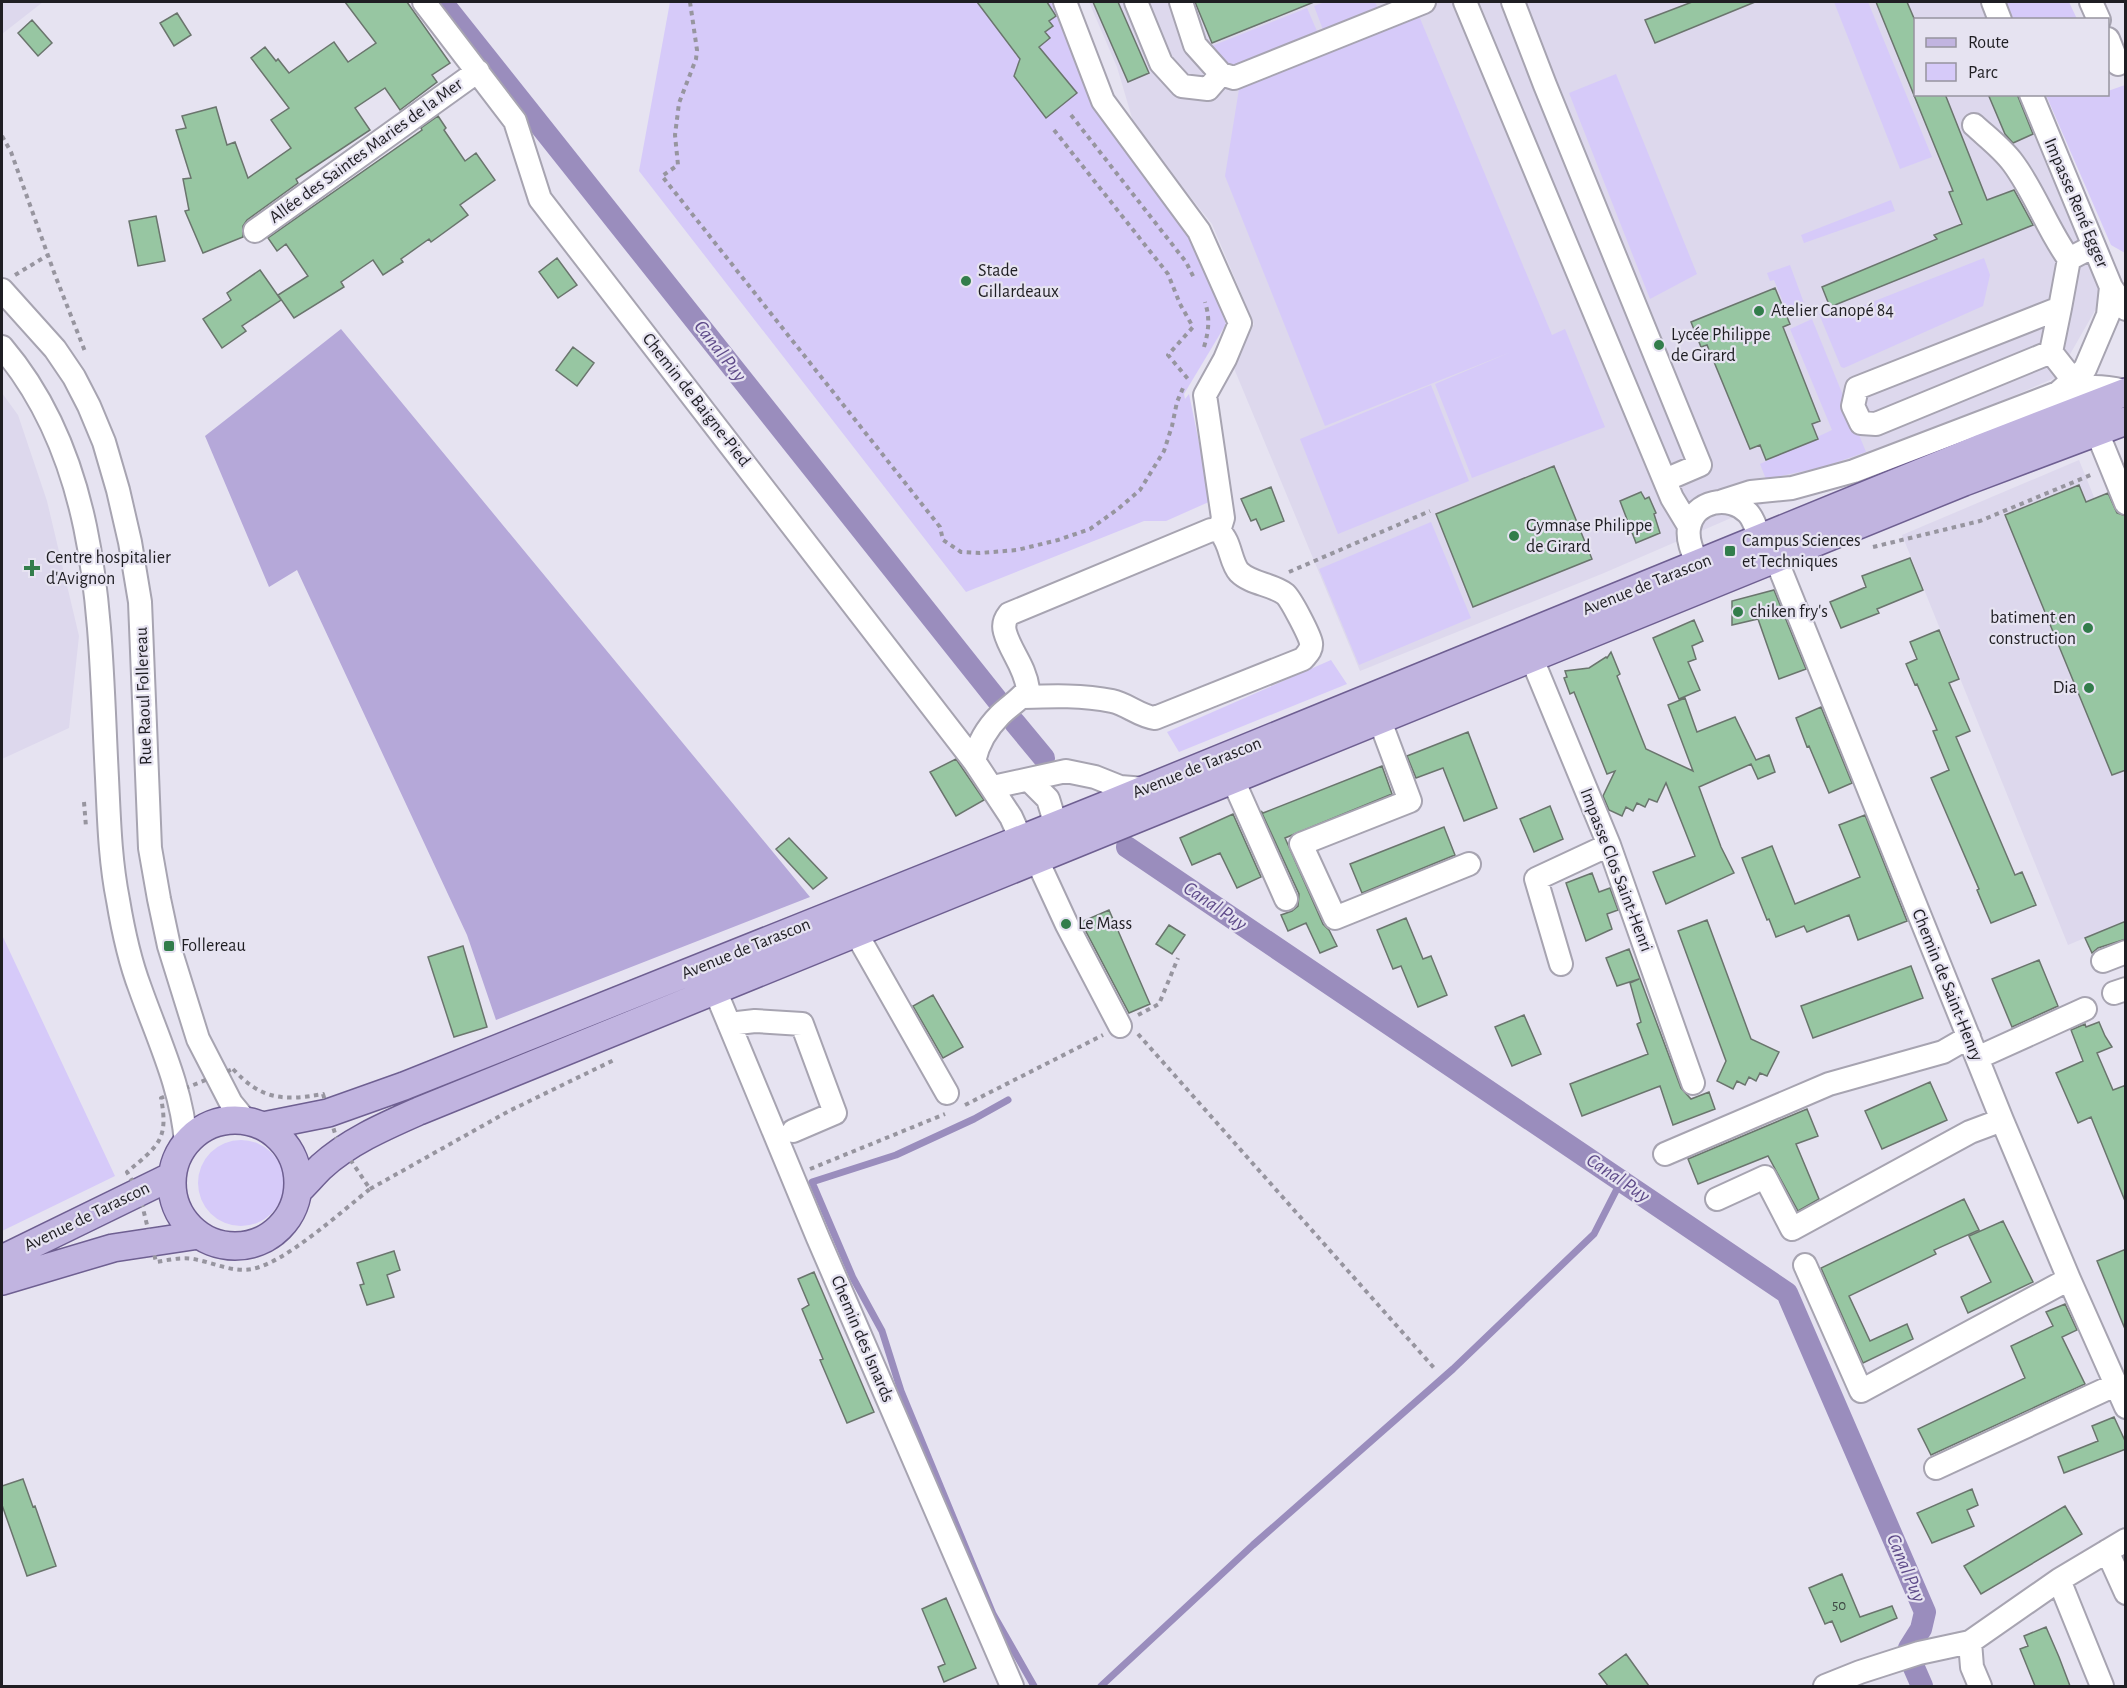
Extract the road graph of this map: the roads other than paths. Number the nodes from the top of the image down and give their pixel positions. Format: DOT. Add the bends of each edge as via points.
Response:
graph roads {
  1 [pos="424,2"];
  2 [pos="1065,2"];
  3 [pos="1136,2"];
  4 [pos="1181,2"];
  5 [pos="1424,2"];
  6 [pos="1465,2"];
  7 [pos="1513,2"];
  8 [pos="1993,2"];
  9 [pos="2091,2"];
  10 [pos="1999,18"];
  11 [pos="2098,18"];
  12 [pos="2109,42"];
  13 [pos="2118,64"];
  14 [pos="478,72"];
  15 [pos="1221,74"];
  16 [pos="2032,96"];
  17 [pos="1974,124"];
  18 [pos="255,231"];
  19 [pos="2094,246"];
  20 [pos="2069,259"];
  21 [pos="4,285"];
  22 [pos="2111,287"];
  23 [pos="2060,308"];
  24 [pos="2126,309"];
  25 [pos="2,347"];
  26 [pos="2051,352"];
  27 [pos="2065,386"];
  28 [pos="2126,392"];
  29 [pos="2126,421"];
  30 [pos="2097,432"];
  31 [pos="1665,480"];
  32 [pos="1724,501"];
  33 [pos="2126,503"];
  34 [pos="1689,526"];
  35 [pos="1219,531"];
  36 [pos="1768,549"];
  37 [pos="1698,564"];
  38 [pos="1532,660"];
  39 [pos="1023,697"];
  40 [pos="1380,721"];
  41 [pos="974,761"];
  42 [pos="1029,780"];
  43 [pos="1233,780"];
  44 [pos="993,787"];
  45 [pos="1145,789"];
  46 [pos="1044,844"];
  47 [pos="1609,845"];
  48 [pos="1469,864"];
  49 [pos="1286,899"];
  50 [pos="856,933"];
  51 [pos="2126,952"];
  52 [pos="2103,961"];
  53 [pos="1561,964"];
  54 [pos="714,990"];
  55 [pos="2085,1009"];
  56 [pos="729,1024"];
  57 [pos="1124,1024"];
  58 [pos="1973,1048"];
  59 [pos="1693,1083"];
  60 [pos="955,1103"];
  61 [pos="2002,1120"];
  62 [pos="254,1123"];
  63 [pos="793,1131"];
  64 [pos="186,1143"];
  65 [pos="1665,1154"];
  66 [pos="172,1176"];
  67 [pos="298,1191"];
  68 [pos="1717,1199"];
  69 [pos="200,1235"];
  70 [pos="2,1259"];
  71 [pos="1805,1265"];
  72 [pos="2069,1279"];
  73 [pos="2,1281"];
  74 [pos="2115,1385"];
  75 [pos="2126,1407"];
  76 [pos="1936,1468"];
  77 [pos="2116,1545"];
  78 [pos="2058,1580"];
  79 [pos="2126,1593"];
  80 [pos="1970,1642"];
  81 [pos="1012,1686"];
  82 [pos="1825,1686"];
  83 [pos="1980,1686"];
  84 [pos="2102,1686"];
  1 -- 14 [label="street, Chemin de Baigne-Pied"];
  2 -- 35 [label="street" via="1103,101 1199,231 1240,323 1205,395 1223,518"];
  3 -- 15 [label="street" via="1161,63 1182,86 1208,89"];
  4 -- 15 [label="street" via="1195,45"];
  5 -- 15 [label="street" via="1234,78"];
  6 -- 31 [label="street"];
  7 -- 31 [label="street" via="1700,465"];
  8 -- 10 [label="street"];
  9 -- 11 [label="street"];
  12 -- 13 [label="street"];
  14 -- 18 [label="street, Allée des Saintes Maries de la Mer"];
  14 -- 41 [label="street, Chemin de Baigne-Pied" via="515,121 540,199"];
  16 -- 19 [label="street, Impasse René Egger"];
  17 -- 20 [label="street" via="2012,162"];
  19 -- 20 [label="street"];
  19 -- 22 [label="street, Impasse René Egger"];
  20 -- 23 [label="street"];
  21 -- 62 [label="street, Rue Raoul Follereau" via="74,377 104,441 130,542 140,602 150,837 169,946 198,1039 231,1103"];
  22 -- 24 [label="street, Impasse René Egger"];
  22 -- 27 [label="street" via="2108,315 2085,369"];
  23 -- 26 [label="street"];
  23 -- 26 [label="street" via="1857,388 1853,406 1861,423 1876,424"];
  25 -- 64 [label="street" via="36,392 71,474 84,516 99,632 117,896 139,986 178,1091"];
  26 -- 27 [label="street"];
  27 -- 28 [label="street" via="2098,385"];
  27 -- 32 [label="street" via="1854,471"];
  28 -- 36 [label="main road, Avenue de Tarascon" via="1981,448"];
  29 -- 30 [label="main road, Avenue de Tarascon"];
  30 -- 33 [label="street"];
  30 -- 36 [label="main road, Avenue de Tarascon"];
  31 -- 34 [label="street"];
  32 -- 34 [label="street" via="1708,504 1696,513"];
  32 -- 36 [label="street, Chemin de Saint-Henry" via="1738,505 1750,515"];
  34 -- 37 [label="street" via="1688,542"];
  35 -- 39 [label="street" via="1211,530 1010,614 1004,631 1027,681"];
  35 -- 39 [label="street" via="1225,536 1239,571 1285,594 1294,606 1311,643 1310,652 1303,659 1155,718 1113,701"];
  36 -- 37 [label="main road, Avenue de Tarascon"];
  36 -- 38 [label="main road, Avenue de Tarascon"];
  36 -- 58 [label="street, Chemin de Saint-Henry"];
  37 -- 45 [label="main road, Avenue de Tarascon"];
  38 -- 40 [label="main road, Avenue de Tarascon"];
  38 -- 47 [label="street, Impasse Clos Saint-Henri"];
  39 -- 41 [label="street" via="985,732"];
  40 -- 43 [label="main road, Avenue de Tarascon"];
  40 -- 48 [label="street" via="1410,801 1301,844 1335,918"];
  41 -- 44 [label="street, Chemin de Baigne-Pied"];
  42 -- 44 [label="street"];
  42 -- 45 [label="street" via="1066,771 1120,787"];
  42 -- 46 [label="street" via="1048,799 1052,812"];
  43 -- 46 [label="main road, Avenue de Tarascon"];
  43 -- 49 [label="street"];
  44 -- 46 [label="street, Chemin de Baigne-Pied" via="1011,817"];
  45 -- 46 [label="main road, Avenue de Tarascon"];
  46 -- 50 [label="main road, Avenue de Tarascon"];
  46 -- 57 [label="street" via="1067,925"];
  46 -- 62 [label="main road, Avenue de Tarascon" via="328,1113"];
  47 -- 53 [label="street" via="1536,879"];
  47 -- 59 [label="street, Impasse Clos Saint-Henri"];
  50 -- 54 [label="main road, Avenue de Tarascon"];
  50 -- 60 [label="street"];
  51 -- 52 [label="street"];
  54 -- 56 [label="street, Chemin des Isnards"];
  54 -- 67 [label="main road, Avenue de Tarascon" via="382,1128 343,1150"];
  55 -- 58 [label="street"];
  56 -- 63 [label="street" via="802,1024 835,1113"];
  56 -- 81 [label="street, Chemin des Isnards"];
  58 -- 61 [label="street, Chemin de Saint-Henry"];
  58 -- 65 [label="street" via="1943,1052 1829,1084"];
  61 -- 68 [label="street" via="1970,1132 1792,1229 1765,1177"];
  61 -- 72 [label="street, Chemin de Saint-Henry"];
  62 -- 64 [label="main road" via="228,1120 212,1124"];
  62 -- 67 [label="main road" via="279,1137 291,1153 298,1172"];
  64 -- 66 [label="main road"];
  66 -- 69 [label="main road" via="174,1199 183,1219"];
  66 -- 70 [label="main road, Avenue de Tarascon"];
  67 -- 69 [label="main road" via="284,1225 261,1241 234,1247 216,1244"];
  69 -- 73 [label="main road, Avenue de Tarascon" via="113,1248"];
  71 -- 72 [label="street" via="1861,1390"];
  72 -- 74 [label="street, Chemin de Saint-Henry"];
  74 -- 75 [label="street, Chemin de Saint-Henry"];
  74 -- 76 [label="street"];
  77 -- 78 [label="street"];
  77 -- 79 [label="street"];
  78 -- 80 [label="street"];
  78 -- 84 [label="street"];
  80 -- 82 [label="street" via="1919,1653"];
  80 -- 83 [label="street" via="1972,1667"];
}
